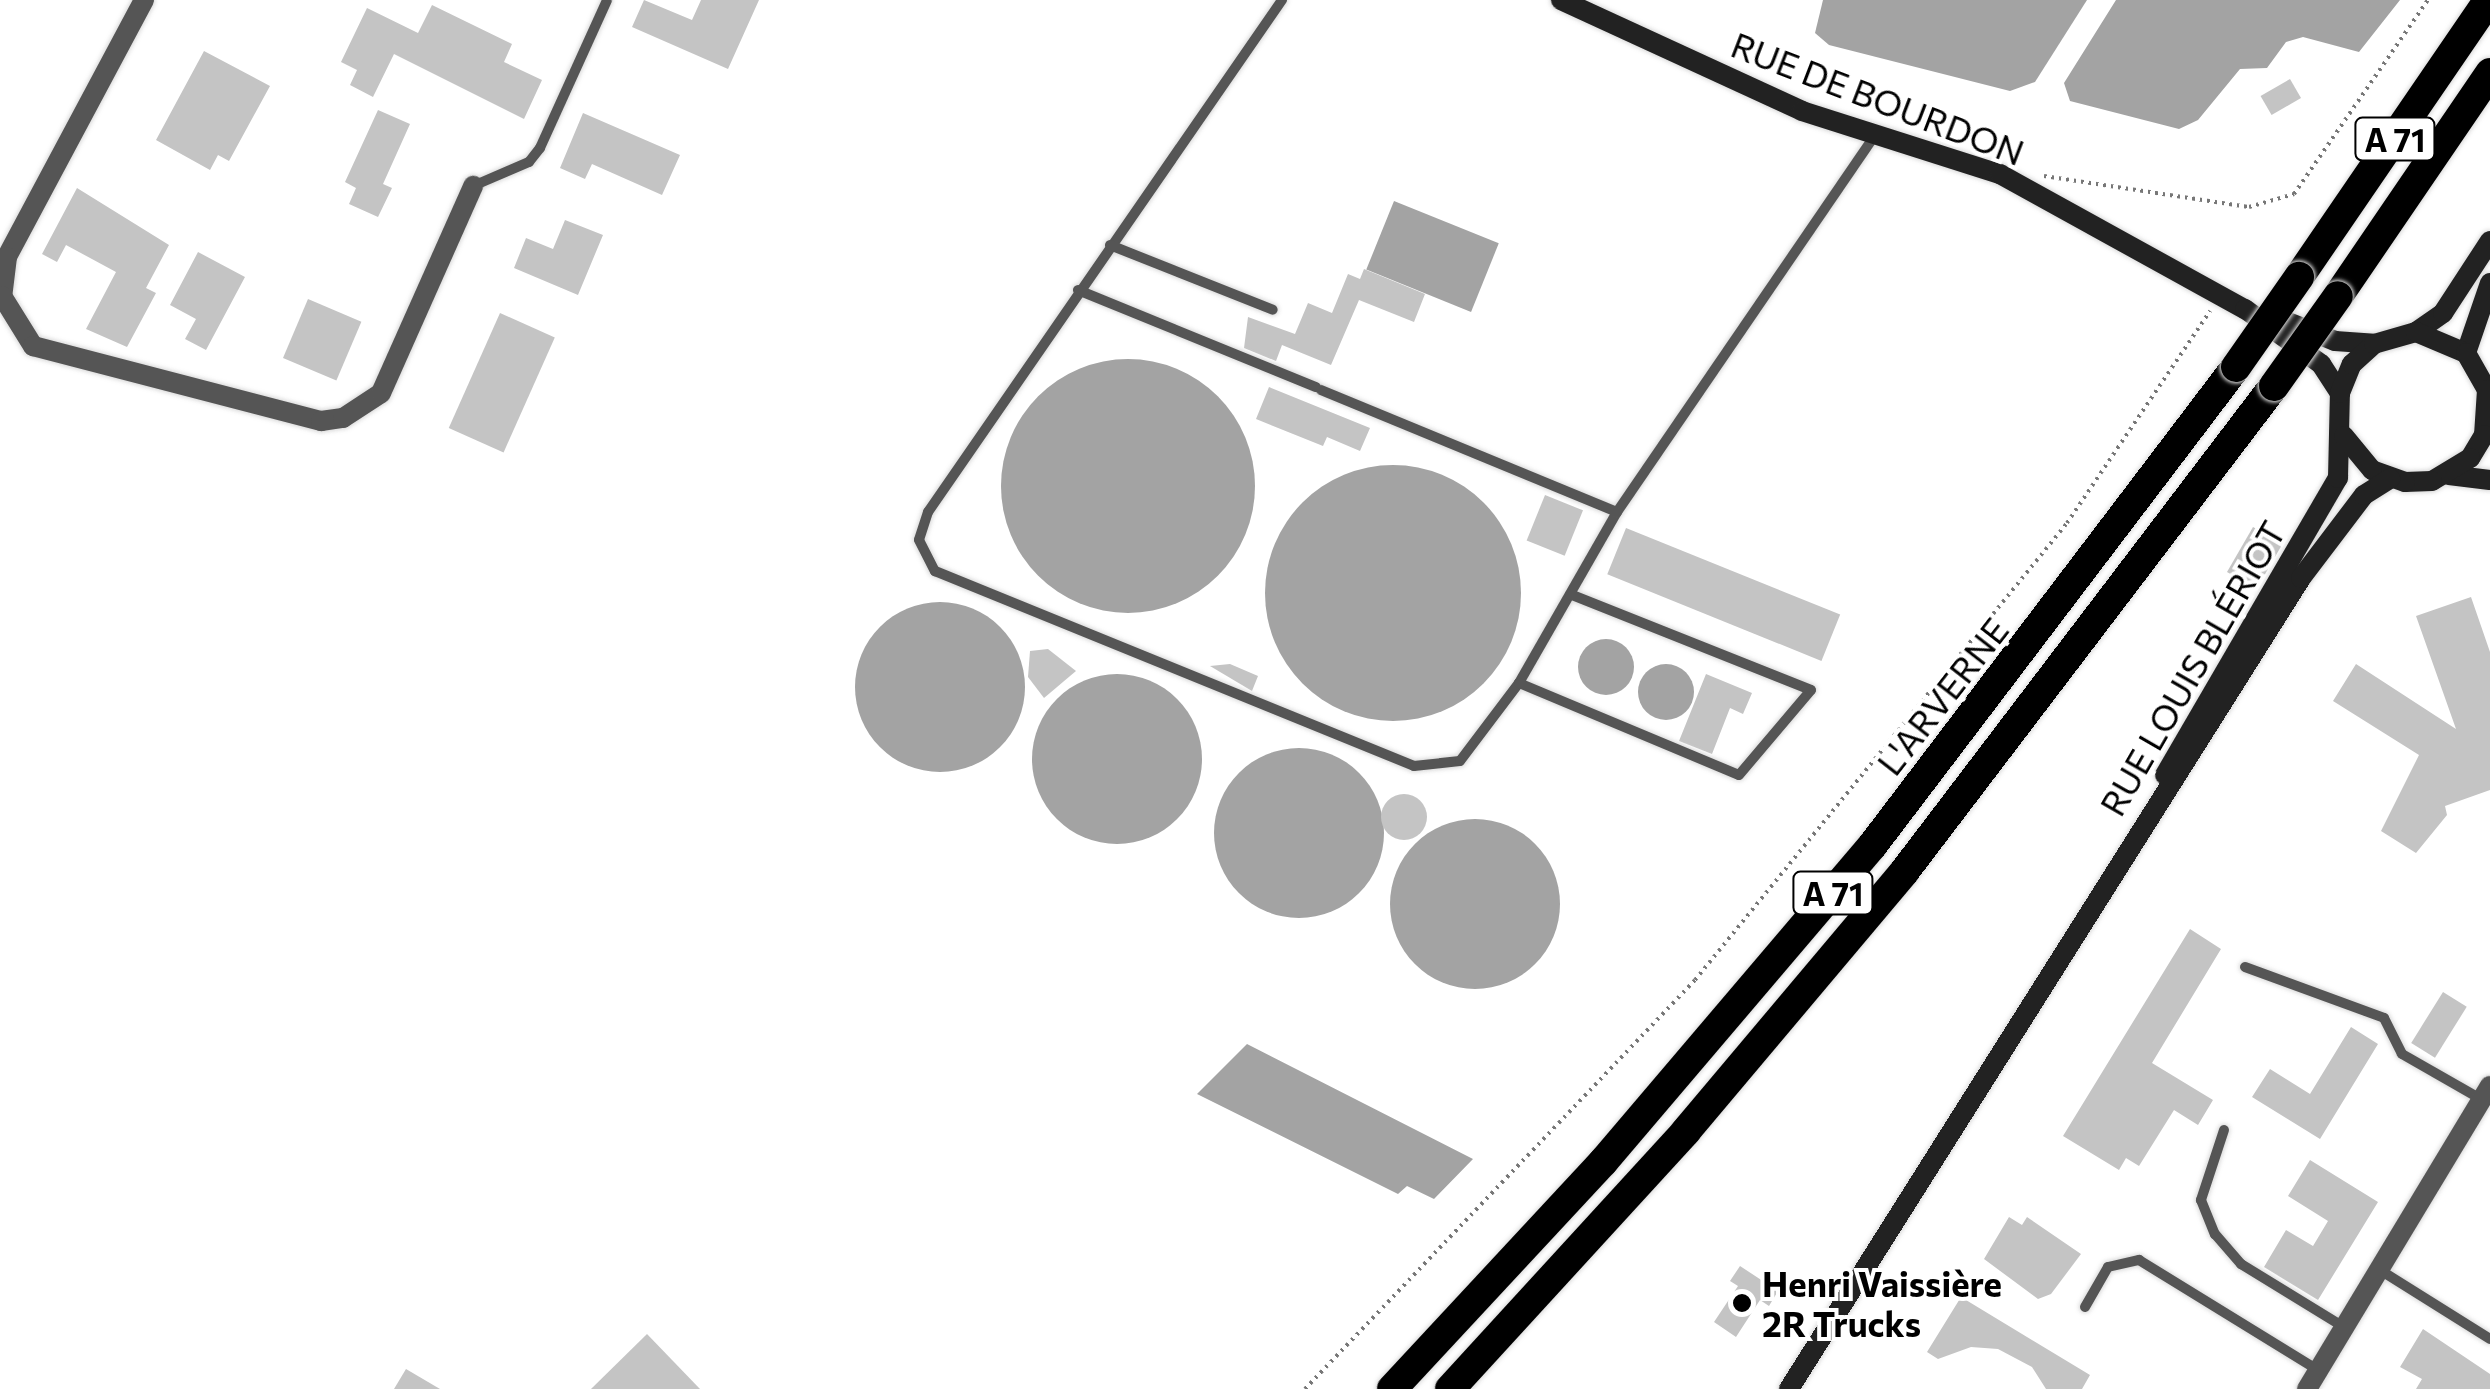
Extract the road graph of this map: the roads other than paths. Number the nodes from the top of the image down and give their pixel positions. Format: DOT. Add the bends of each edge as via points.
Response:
graph roads {
  1 [pos="144,0"];
  2 [pos="606,0"];
  3 [pos="1282,0"];
  4 [pos="1561,0"];
  5 [pos="2489,0"];
  6 [pos="2490,72"];
  7 [pos="1876,134"];
  8 [pos="473,186"];
  9 [pos="2490,242"];
  10 [pos="1110,245"];
  11 [pos="2490,284"];
  12 [pos="1078,290"];
  13 [pos="2220,293"];
  14 [pos="1273,310"];
  15 [pos="2416,332"];
  16 [pos="2374,344"];
  17 [pos="2466,353"];
  18 [pos="2340,393"];
  19 [pos="2344,436"];
  20 [pos="2487,438"];
  21 [pos="2449,474"];
  22 [pos="2390,479"];
  23 [pos="2490,480"];
  24 [pos="1617,512"];
  25 [pos="1570,594"];
  26 [pos="1519,683"];
  27 [pos="2080,928"];
  28 [pos="2245,967"];
  29 [pos="2486,1093"];
  30 [pos="2224,1130"];
  31 [pos="2379,1270"];
  32 [pos="2085,1306"];
  33 [pos="2344,1327"];
  34 [pos="2490,1339"];
  35 [pos="2318,1370"];
  36 [pos="1392,1389"];
  37 [pos="1450,1389"];
  38 [pos="1788,1389"];
  39 [pos="2307,1389"];
  1 -- 8 [label="street" via="7,257 2,296 33,346 321,421 354,414 381,393 398,361"];
  2 -- 8 [label="lane" via="540,148 529,162"];
  3 -- 10 [label="lane"];
  4 -- 7 [label="main road, RUE DE BOURDON" via="1802,111"];
  5 -- 36 [label="highway, L'ARVERNE / A 71, bridge" via="2236,366 1872,846 1628,1133"];
  6 -- 37 [label="highway, A 71, bridge" via="2274,386 1904,872 1686,1132"];
  7 -- 13 [label="main road, RUE DE BOURDON" via="2000,174"];
  7 -- 24 [label="lane"];
  9 -- 15 [label="main road" via="2444,313"];
  10 -- 12 [label="lane"];
  10 -- 14 [label="lane"];
  11 -- 17 [label="main road"];
  12 -- 24 [label="lane"];
  12 -- 26 [label="lane" via="928,512 920,540 936,571 1414,766 1460,761"];
  13 -- 16 [label="main road, RUE DE BOURDON" via="2335,341"];
  13 -- 18 [label="main road, RUE DE BOURDON" via="2321,364"];
  15 -- 16 [label="main road"];
  15 -- 17 [label="main road"];
  16 -- 18 [label="main road" via="2352,364"];
  17 -- 20 [label="main road" via="2487,390"];
  18 -- 19 [label="main road"];
  19 -- 22 [label="main road"];
  19 -- 27 [label="main road, RUE LOUIS BLÉRIOT" via="2326,504"];
  20 -- 21 [label="main road"];
  21 -- 22 [label="main road"];
  21 -- 23 [label="main road"];
  22 -- 27 [label="main road, RUE LOUIS BLÉRIOT" via="2364,495 2322,546"];
  24 -- 25 [label="lane"];
  25 -- 26 [label="lane"];
  25 -- 26 [label="lane" via="1810,690 1739,776"];
  27 -- 38 [label="main road, RUE LOUIS BLÉRIOT"];
  28 -- 29 [label="lane" via="2384,1018 2402,1054"];
  29 -- 31 [label="street"];
  30 -- 33 [label="lane" via="2201,1200 2215,1234 2241,1264"];
  31 -- 33 [label="street"];
  31 -- 34 [label="lane"];
  32 -- 35 [label="lane" via="2108,1267 2138,1260"];
  33 -- 35 [label="street"];
  35 -- 39 [label="street"];
}
